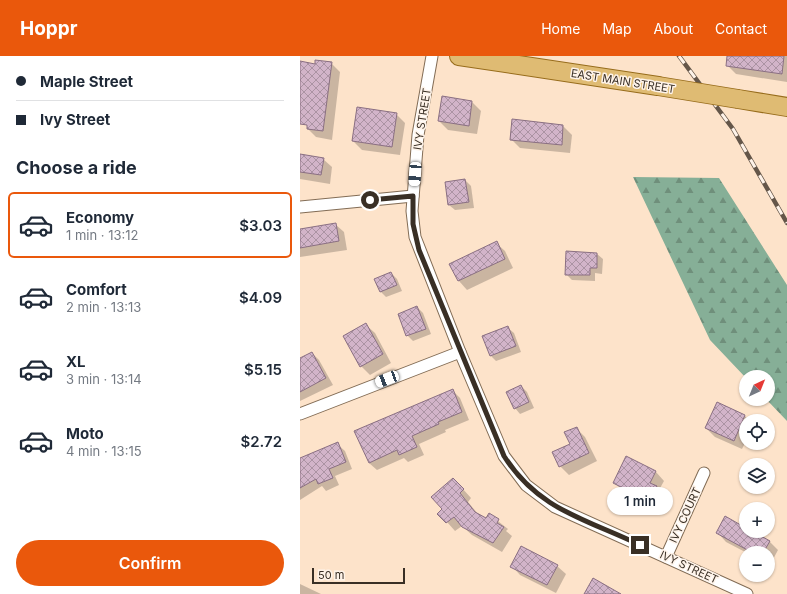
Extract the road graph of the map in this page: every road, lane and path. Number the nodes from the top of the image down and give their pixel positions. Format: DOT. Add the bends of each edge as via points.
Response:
graph roads {
  1 [pos="432,56"];
  2 [pos="459,56"];
  3 [pos="787,107"];
  4 [pos="413,196"];
  5 [pos="300,207"];
  6 [pos="460,352"];
  7 [pos="300,414"];
  8 [pos="704,473"];
  9 [pos="666,556"];
  10 [pos="747,594"];
  1 -- 4 [label="street, IVY STREET" via="418,135"];
  2 -- 3 [label="main road, EAST MAIN STREET, bridge"];
  4 -- 5 [label="street"];
  4 -- 6 [label="street, IVY STREET" via="413,224 417,243"];
  6 -- 7 [label="street"];
  6 -- 9 [label="street, IVY STREET" via="504,456 526,485 555,507"];
  8 -- 9 [label="street, IVY COURT"];
  9 -- 10 [label="street, IVY STREET"];
}
